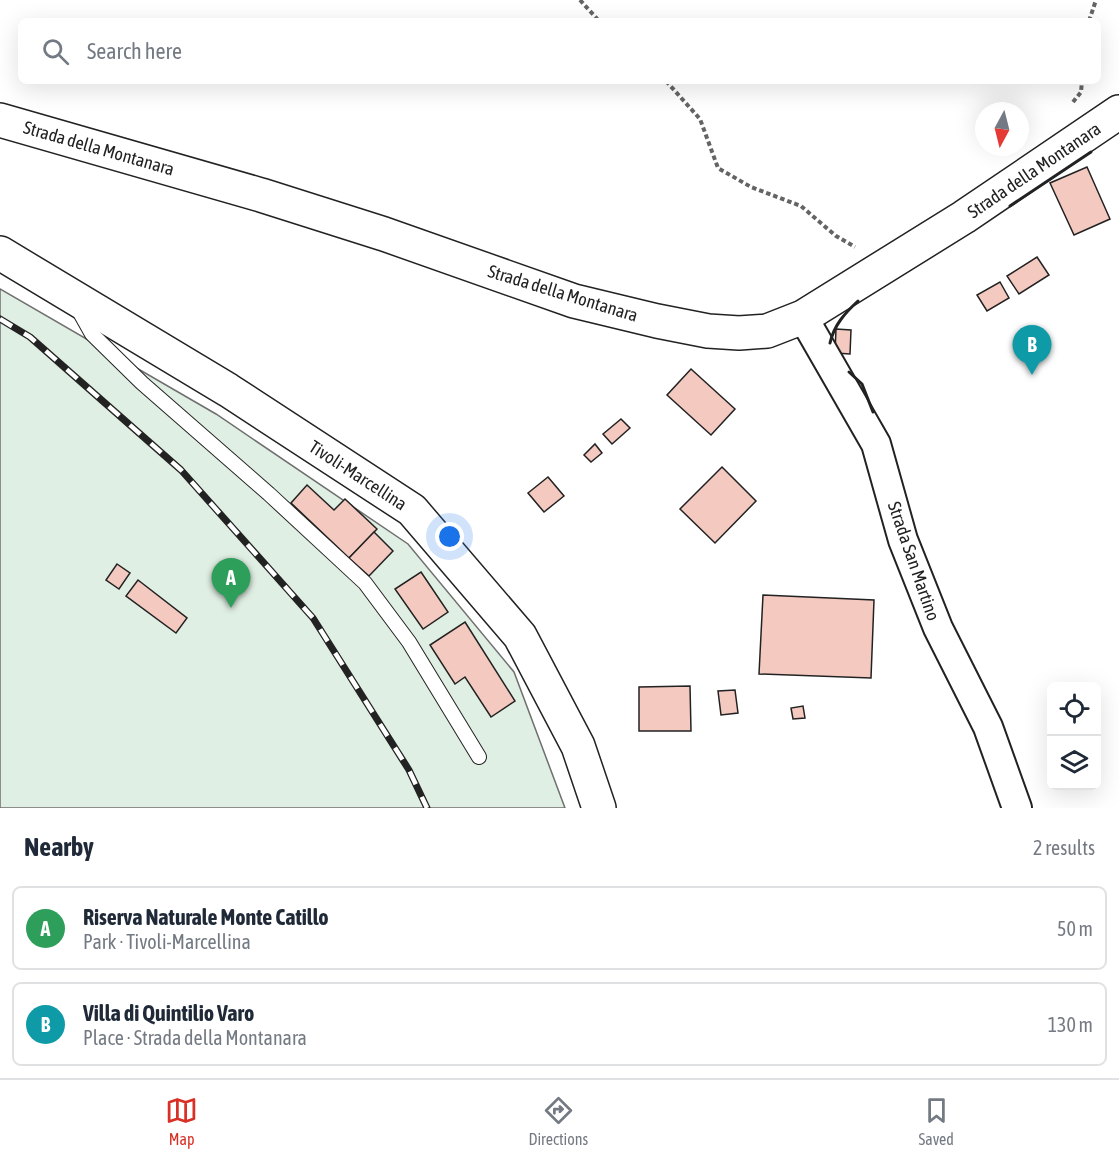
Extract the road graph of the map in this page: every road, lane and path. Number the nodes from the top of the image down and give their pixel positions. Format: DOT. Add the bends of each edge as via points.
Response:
graph roads {
  1 [pos="580,0"];
  2 [pos="1096,0"];
  3 [pos="596,18"];
  4 [pos="1090,18"];
  5 [pos="669,84"];
  6 [pos="1119,112"];
  7 [pos="0,120"];
  8 [pos="0,253"];
  9 [pos="872,275"];
  10 [pos="69,294"];
  11 [pos="803,317"];
  12 [pos="480,757"];
  13 [pos="599,808"];
  14 [pos="1017,808"];
  1 -- 3 [label="path"];
  2 -- 4 [label="path"];
  5 -- 9 [label="path" via="700,119 718,168 751,187 801,206 836,236 861,249"];
  6 -- 9 [label="street, Strada della Montanara" via="964,218"];
  7 -- 11 [label="street, Strada della Montanara" via="261,195 549,293 620,313 708,331 739,333 767,331"];
  8 -- 10 [label="street, Tivoli-Marcellina"];
  9 -- 11 [label="street, Strada della Montanara"];
  10 -- 12 [label="lane" via="92,334 142,383 365,583 409,642"];
  10 -- 13 [label="street, Tivoli-Marcellina" via="228,390 412,510 520,636 578,747"];
  11 -- 14 [label="street, Strada San Martino" via="876,444 903,540 938,628 988,727"];
}
